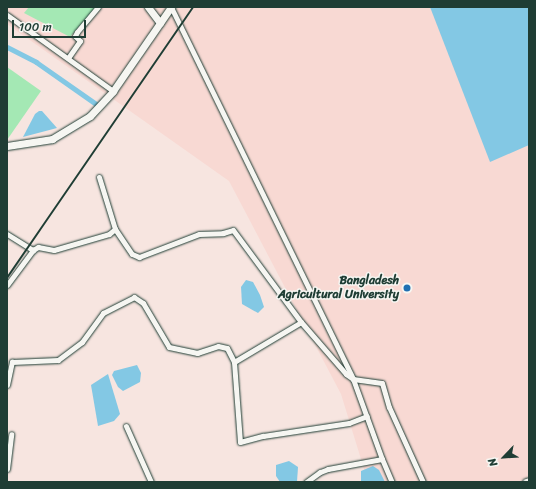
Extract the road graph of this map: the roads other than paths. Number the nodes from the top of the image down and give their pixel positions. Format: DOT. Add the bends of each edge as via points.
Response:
graph roads {
  1 [pos="98,7"];
  2 [pos="148,7"];
  3 [pos="171,7"];
  4 [pos="7,15"];
  5 [pos="160,23"];
  6 [pos="68,58"];
  7 [pos="113,91"];
  8 [pos="8,147"];
  9 [pos="99,177"];
  10 [pos="115,229"];
  11 [pos="7,234"];
  12 [pos="33,250"];
  13 [pos="7,285"];
  14 [pos="301,322"];
  15 [pos="234,362"];
  16 [pos="352,379"];
  17 [pos="7,386"];
  18 [pos="367,416"];
  19 [pos="126,426"];
  20 [pos="10,434"];
  21 [pos="382,459"];
  22 [pos="7,469"];
  23 [pos="529,481"];
  24 [pos="151,482"];
  25 [pos="306,482"];
  26 [pos="392,482"];
  27 [pos="423,482"];
  28 [pos="526,482"];
  1 -- 6 [label="street" via="75,36 80,41"];
  2 -- 5 [label="street"];
  3 -- 5 [label="street"];
  3 -- 16 [label="street"];
  4 -- 6 [label="street"];
  5 -- 7 [label="street"];
  6 -- 7 [label="street"];
  7 -- 8 [label="street" via="90,116 65,132 42,141"];
  9 -- 10 [label="street"];
  10 -- 12 [label="street" via="109,234 54,250 42,247"];
  10 -- 14 [label="street" via="135,257 150,255 199,234 233,230"];
  11 -- 12 [label="street"];
  12 -- 13 [label="street"];
  14 -- 15 [label="street"];
  14 -- 16 [label="street"];
  15 -- 17 [label="street" via="227,348 218,346 197,353 169,347 143,303 134,297 103,313 82,342 58,360 12,362"];
  15 -- 18 [label="street" via="240,442 349,423"];
  16 -- 18 [label="street"];
  16 -- 27 [label="street" via="382,383 389,406"];
  18 -- 21 [label="street"];
  19 -- 24 [label="street"];
  20 -- 22 [label="street"];
  21 -- 25 [label="street" via="328,469"];
  21 -- 26 [label="street"];
  23 -- 28 [label="street"];
}
